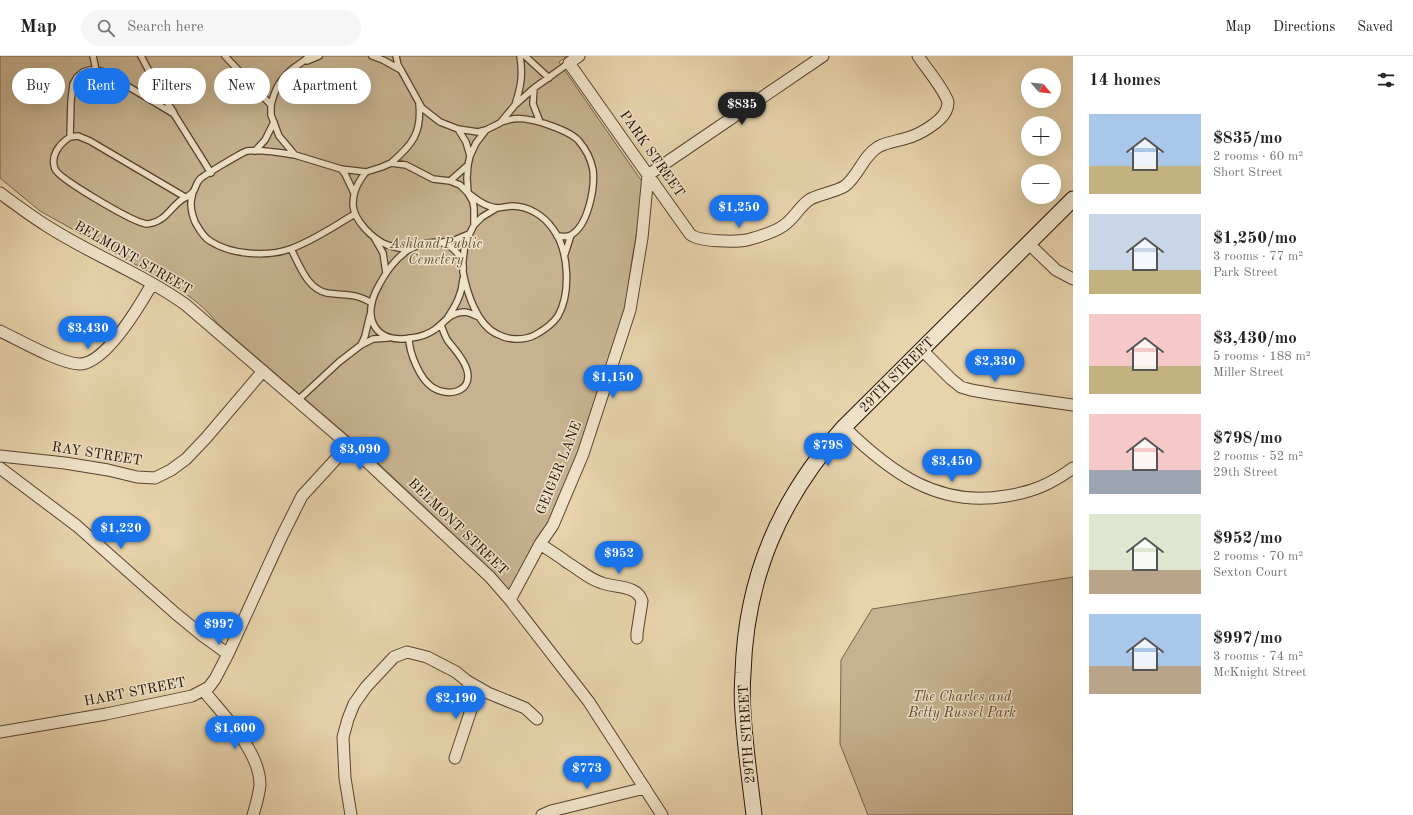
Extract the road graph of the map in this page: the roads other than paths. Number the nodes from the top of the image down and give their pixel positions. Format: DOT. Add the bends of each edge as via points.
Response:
graph roads {
  1 [pos="93,56"];
  2 [pos="141,56"];
  3 [pos="225,56"];
  4 [pos="309,56"];
  5 [pos="319,56"];
  6 [pos="372,56"];
  7 [pos="396,56"];
  8 [pos="520,56"];
  9 [pos="525,56"];
  10 [pos="822,56"];
  11 [pos="918,56"];
  12 [pos="574,59"];
  13 [pos="304,62"];
  14 [pos="96,68"];
  15 [pos="401,70"];
  16 [pos="549,78"];
  17 [pos="73,84"];
  18 [pos="130,88"];
  19 [pos="534,88"];
  20 [pos="419,102"];
  21 [pos="271,105"];
  22 [pos="515,105"];
  23 [pos="174,114"];
  24 [pos="274,122"];
  25 [pos="540,122"];
  26 [pos="500,123"];
  27 [pos="458,129"];
  28 [pos="486,130"];
  29 [pos="70,136"];
  30 [pos="255,151"];
  31 [pos="296,155"];
  32 [pos="470,156"];
  33 [pos="391,163"];
  34 [pos="468,164"];
  35 [pos="341,169"];
  36 [pos="366,172"];
  37 [pos="211,173"];
  38 [pos="648,175"];
  39 [pos="450,182"];
  40 [pos="193,192"];
  41 [pos="0,193"];
  42 [pos="468,193"];
  43 [pos="354,194"];
  44 [pos="185,197"];
  45 [pos="1073,199"];
  46 [pos="498,208"];
  47 [pos="355,214"];
  48 [pos="474,226"];
  49 [pos="469,234"];
  50 [pos="372,235"];
  51 [pos="571,235"];
  52 [pos="557,236"];
  53 [pos="440,242"];
  54 [pos="1029,244"];
  55 [pos="290,249"];
  56 [pos="408,250"];
  57 [pos="565,257"];
  58 [pos="462,261"];
  59 [pos="386,272"];
  60 [pos="464,273"];
  61 [pos="1073,280"];
  62 [pos="152,284"];
  63 [pos="372,303"];
  64 [pos="370,315"];
  65 [pos="448,317"];
  66 [pos="479,317"];
  67 [pos="441,325"];
  68 [pos="0,331"];
  69 [pos="388,338"];
  70 [pos="410,338"];
  71 [pos="361,345"];
  72 [pos="922,350"];
  73 [pos="263,372"];
  74 [pos="297,400"];
  75 [pos="1073,405"];
  76 [pos="844,427"];
  77 [pos="351,447"];
  78 [pos="0,456"];
  79 [pos="0,468"];
  80 [pos="1073,468"];
  81 [pos="540,544"];
  82 [pos="510,600"];
  83 [pos="637,638"];
  84 [pos="228,654"];
  85 [pos="466,681"];
  86 [pos="204,691"];
  87 [pos="537,719"];
  88 [pos="0,732"];
  89 [pos="455,758"];
  90 [pos="645,788"];
  91 [pos="253,815"];
  92 [pos="351,815"];
  93 [pos="542,815"];
  94 [pos="662,815"];
  95 [pos="754,815"];
  1 -- 14 [label="lane"];
  2 -- 23 [label="lane"];
  3 -- 21 [label="lane"];
  4 -- 13 [label="lane"];
  5 -- 13 [label="lane"];
  6 -- 15 [label="lane"];
  7 -- 15 [label="lane"];
  8 -- 22 [label="lane" via="522,71"];
  9 -- 16 [label="lane"];
  10 -- 38 [label="street"];
  11 -- 38 [label="street, PARK STREET" via="943,93 948,103 946,111 922,132 878,147 866,157 845,186 809,199 792,219 773,232 746,240 709,240 692,236"];
  12 -- 16 [label="lane"];
  12 -- 38 [label="street, PARK STREET"];
  13 -- 21 [label="lane" via="292,69 279,82"];
  15 -- 20 [label="lane"];
  16 -- 19 [label="lane"];
  17 -- 29 [label="lane"];
  18 -- 23 [label="lane"];
  19 -- 22 [label="lane"];
  19 -- 25 [label="lane" via="534,104"];
  20 -- 27 [label="lane" via="422,108 440,122"];
  20 -- 33 [label="lane" via="419,126 414,138 406,150"];
  21 -- 24 [label="lane"];
  22 -- 26 [label="lane"];
  23 -- 37 [label="lane"];
  24 -- 30 [label="lane" via="265,140"];
  24 -- 31 [label="lane" via="279,136"];
  25 -- 26 [label="lane" via="513,118"];
  25 -- 51 [label="lane" via="574,136 591,163 591,201 586,215"];
  26 -- 28 [label="lane"];
  27 -- 28 [label="lane" via="478,132"];
  27 -- 32 [label="lane" via="466,142"];
  28 -- 32 [label="lane"];
  29 -- 44 [label="lane" via="90,141"];
  29 -- 44 [label="lane" via="55,152 53,158 56,170 65,179 131,218 144,224 152,224 164,217"];
  30 -- 31 [label="lane"];
  30 -- 37 [label="lane" via="246,151"];
  31 -- 35 [label="lane"];
  32 -- 34 [label="lane"];
  33 -- 36 [label="lane"];
  33 -- 39 [label="lane" via="406,165 433,179"];
  34 -- 39 [label="lane"];
  34 -- 42 [label="lane"];
  35 -- 36 [label="lane"];
  35 -- 43 [label="lane"];
  36 -- 43 [label="lane" via="357,183"];
  37 -- 40 [label="lane" via="200,179"];
  38 -- 81 [label="street, GEIGER LANE" via="642,238 630,310 583,454 553,524"];
  39 -- 42 [label="lane" via="460,185"];
  40 -- 44 [label="lane"];
  40 -- 55 [label="lane" via="190,205 193,218 200,232 210,241 250,254"];
  41 -- 62 [label="street, BELMONT STREET" via="48,227"];
  42 -- 46 [label="lane" via="483,204"];
  42 -- 48 [label="lane" via="473,202"];
  43 -- 47 [label="lane"];
  45 -- 54 [label="street, 29TH STREET"];
  46 -- 48 [label="lane" via="482,217"];
  46 -- 52 [label="lane" via="513,206 529,209 543,217"];
  47 -- 50 [label="lane"];
  47 -- 55 [label="lane"];
  48 -- 49 [label="lane"];
  49 -- 53 [label="lane" via="455,240"];
  49 -- 58 [label="lane"];
  50 -- 56 [label="lane" via="386,244"];
  50 -- 59 [label="lane" via="383,253"];
  51 -- 52 [label="lane"];
  51 -- 57 [label="lane"];
  52 -- 57 [label="lane"];
  53 -- 56 [label="lane"];
  53 -- 58 [label="lane" via="456,250"];
  54 -- 61 [label="street" via="1056,270"];
  54 -- 72 [label="street, 29TH STREET"];
  55 -- 63 [label="lane" via="305,276 320,290 326,293 353,295"];
  56 -- 59 [label="lane" via="397,258"];
  57 -- 66 [label="lane" via="564,298 558,315 547,328 531,337 513,339 498,335 485,326"];
  58 -- 60 [label="lane"];
  59 -- 63 [label="lane"];
  60 -- 65 [label="lane" via="461,294"];
  60 -- 66 [label="lane" via="469,294"];
  62 -- 68 [label="street" via="132,316 105,351 93,361 71,363"];
  62 -- 73 [label="street, BELMONT STREET" via="186,305"];
  63 -- 64 [label="lane"];
  64 -- 69 [label="lane" via="374,326"];
  64 -- 71 [label="lane"];
  65 -- 66 [label="lane" via="465,312"];
  65 -- 67 [label="lane"];
  67 -- 70 [label="lane" via="426,335"];
  67 -- 70 [label="lane" via="447,340 467,367 466,384 458,391 447,393 428,384 414,360"];
  69 -- 70 [label="lane"];
  69 -- 71 [label="lane" via="373,339"];
  71 -- 74 [label="lane"];
  72 -- 75 [label="street" via="961,387"];
  72 -- 76 [label="street, 29TH STREET"];
  73 -- 74 [label="street, BELMONT STREET"];
  73 -- 78 [label="street, RAY STREET" via="186,459 172,470 155,478 65,463"];
  74 -- 77 [label="street, BELMONT STREET"];
  76 -- 80 [label="street" via="872,454 899,473 942,493 961,497 998,498 1036,490"];
  76 -- 95 [label="street, 29TH STREET" via="810,468 790,500 765,555 752,596 744,640 742,712"];
  77 -- 82 [label="street, BELMONT STREET" via="478,565"];
  77 -- 84 [label="street, HART STREET" via="335,460 302,496"];
  79 -- 84 [label="street" via="76,526 186,622"];
  81 -- 82 [label="street, GEIGER LANE"];
  81 -- 83 [label="street" via="588,578 637,592 642,601"];
  82 -- 90 [label="street, BELMONT STREET" via="589,702"];
  84 -- 86 [label="street, HART STREET" via="216,679"];
  85 -- 87 [label="street" via="525,708"];
  85 -- 89 [label="street" via="474,696"];
  85 -- 92 [label="street" via="440,663 407,652 394,657 366,687 354,704 343,737 345,778"];
  86 -- 88 [label="street, HART STREET" via="192,696 106,714"];
  86 -- 91 [label="street" via="234,727 253,757 260,786"];
  90 -- 93 [label="street"];
  90 -- 94 [label="street, BELMONT STREET"];
}
